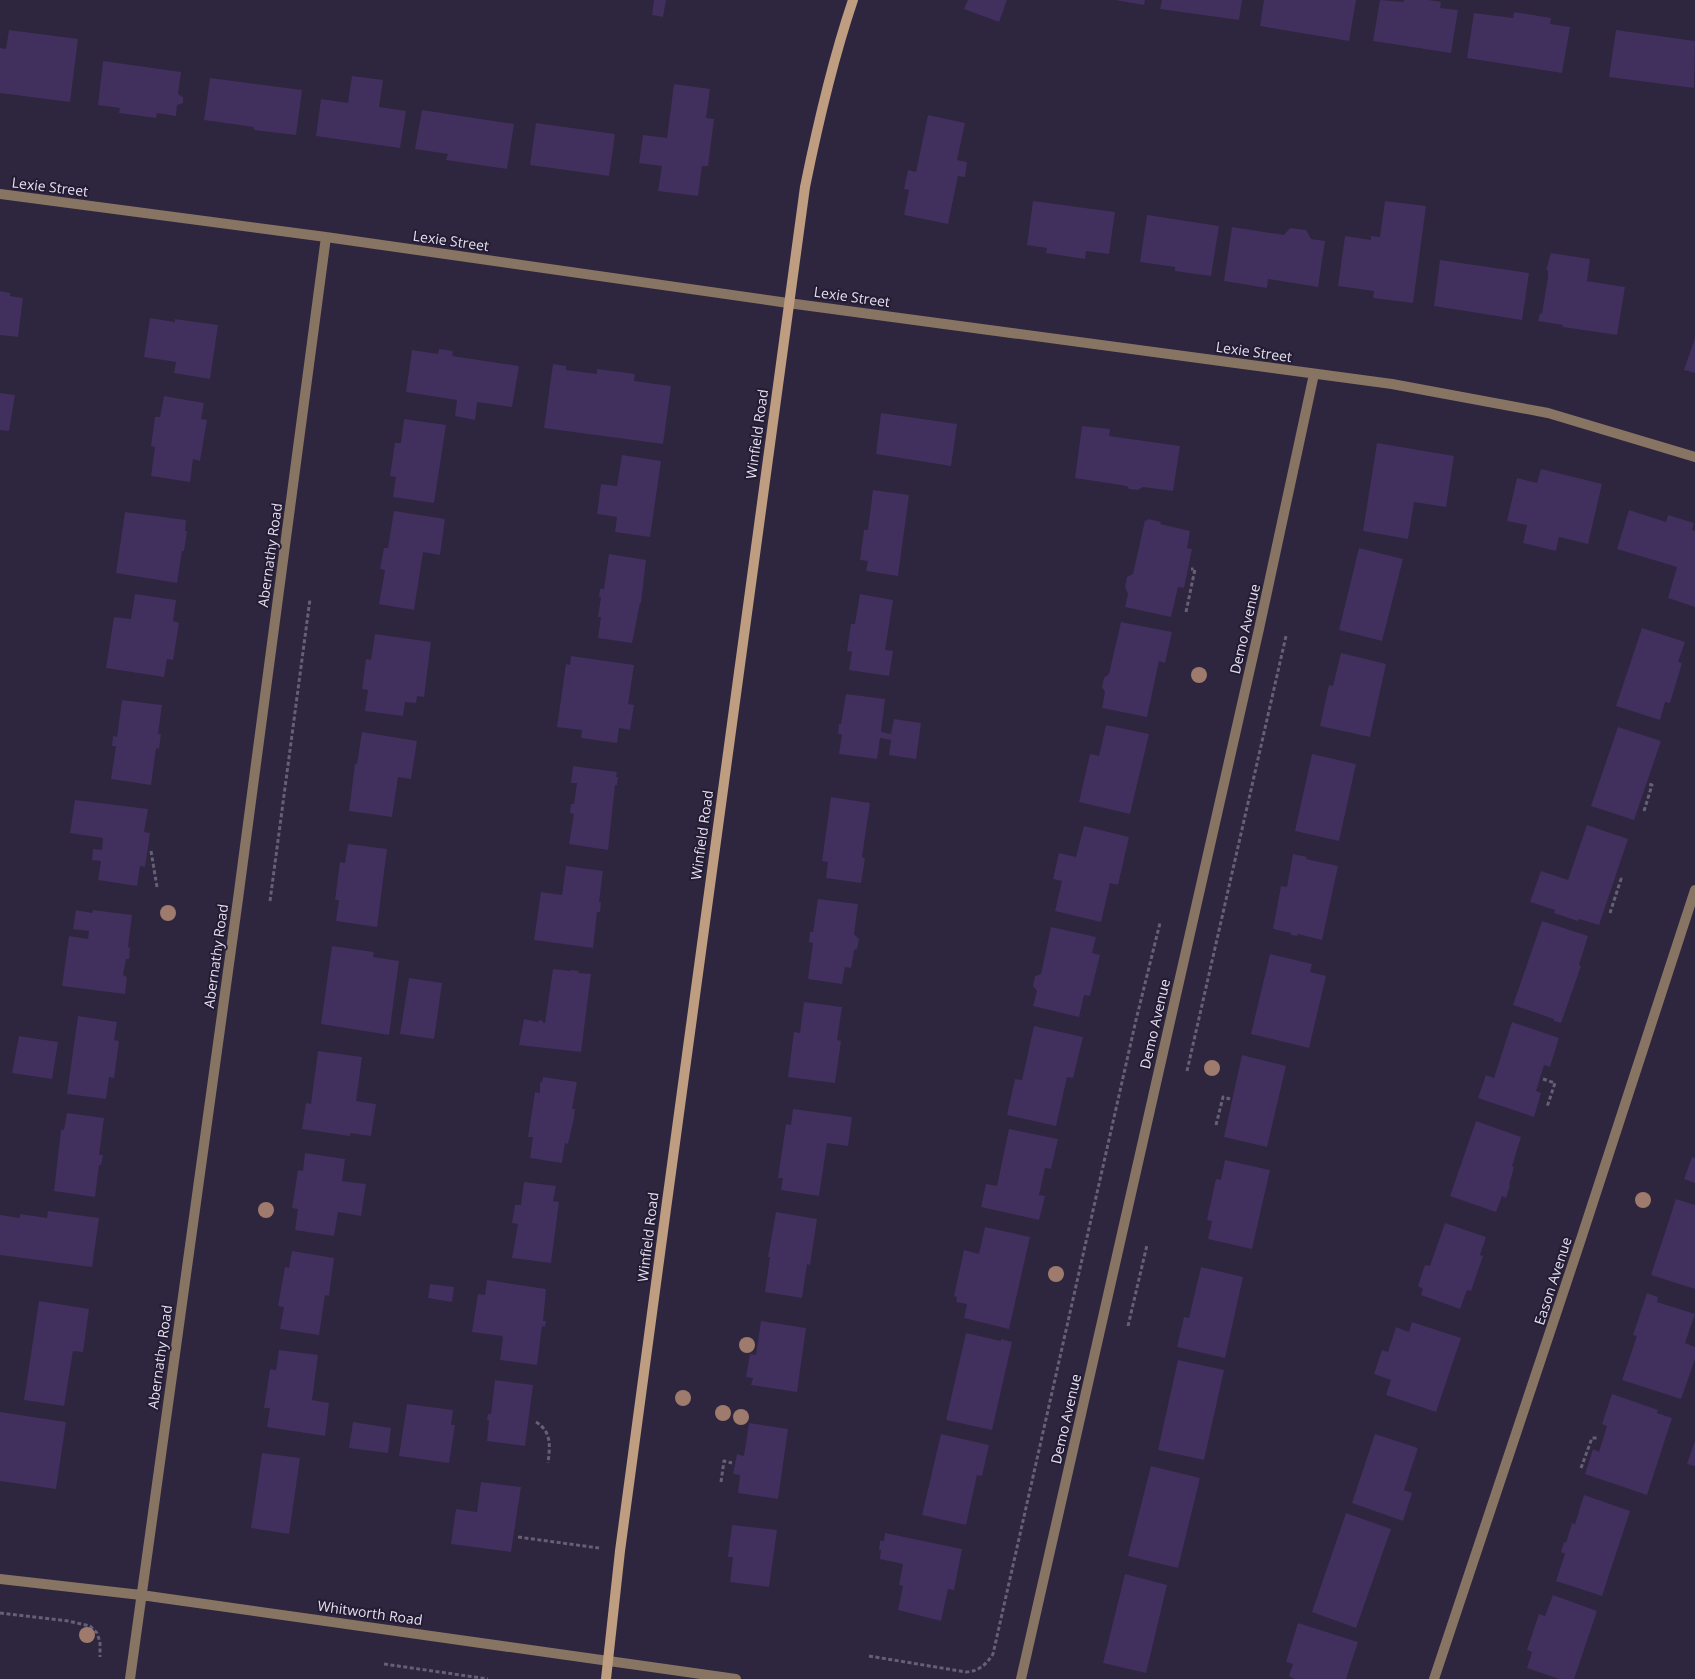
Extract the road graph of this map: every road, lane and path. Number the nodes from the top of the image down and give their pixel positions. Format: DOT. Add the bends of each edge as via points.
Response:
graph roads {
  1 [pos="853,0"];
  2 [pos="0,194"];
  3 [pos="326,237"];
  4 [pos="788,303"];
  5 [pos="1314,374"];
  6 [pos="1695,457"];
  7 [pos="1190,569"];
  8 [pos="310,598"];
  9 [pos="1186,612"];
  10 [pos="1286,636"];
  11 [pos="1648,784"];
  12 [pos="1644,811"];
  13 [pos="151,851"];
  14 [pos="1618,878"];
  15 [pos="157,887"];
  16 [pos="1695,890"];
  17 [pos="270,901"];
  18 [pos="1610,913"];
  19 [pos="1160,924"];
  20 [pos="1187,1070"];
  21 [pos="1543,1079"];
  22 [pos="1230,1099"];
  23 [pos="1547,1107"];
  24 [pos="1216,1125"];
  25 [pos="1147,1245"];
  26 [pos="1128,1326"];
  27 [pos="536,1422"];
  28 [pos="1599,1438"];
  29 [pos="548,1463"];
  30 [pos="732,1463"];
  31 [pos="1581,1468"];
  32 [pos="721,1482"];
  33 [pos="518,1537"];
  34 [pos="620,1552"];
  35 [pos="0,1579"];
  36 [pos="141,1596"];
  37 [pos="0,1613"];
  38 [pos="869,1656"];
  39 [pos="100,1657"];
  40 [pos="608,1661"];
  41 [pos="384,1664"];
  42 [pos="130,1679"];
  43 [pos="488,1679"];
  44 [pos="606,1679"];
  45 [pos="736,1679"];
  46 [pos="1021,1679"];
  47 [pos="1434,1679"];
  1 -- 4 [label="street, Winfield Road" via="836,50 818,124"];
  2 -- 3 [label="street, Lexie Street"];
  3 -- 4 [label="street, Lexie Street"];
  3 -- 36 [label="street, Abernathy Road"];
  4 -- 5 [label="street, Lexie Street"];
  4 -- 34 [label="street, Winfield Road"];
  5 -- 6 [label="street, Lexie Street" via="1392,384 1548,413"];
  5 -- 46 [label="street, Demo Avenue"];
  7 -- 9 [label="path" via="1195,569"];
  8 -- 17 [label="path"];
  10 -- 20 [label="path"];
  11 -- 12 [label="path" via="1652,785"];
  13 -- 15 [label="path"];
  14 -- 18 [label="path" via="1622,879"];
  16 -- 47 [label="street, Eason Avenue"];
  19 -- 38 [label="path" via="993,1654 979,1669 966,1672"];
  21 -- 23 [label="path" via="1555,1083"];
  22 -- 24 [label="path" via="1223,1097"];
  25 -- 26 [label="path"];
  27 -- 29 [label="path" via="544,1427 548,1437"];
  28 -- 31 [label="path" via="1592,1438"];
  30 -- 32 [label="path" via="724,1462"];
  33 -- 34 [label="path"];
  34 -- 40 [label="street, Winfield Road"];
  35 -- 36 [label="street, Whitworth Road"];
  36 -- 40 [label="street, Whitworth Road"];
  36 -- 42 [label="street, Abernathy Road"];
  37 -- 39 [label="path" via="90,1626 100,1642"];
  40 -- 44 [label="street, Winfield Road"];
  40 -- 45 [label="street, Whitworth Road"];
  41 -- 43 [label="path"];
}
